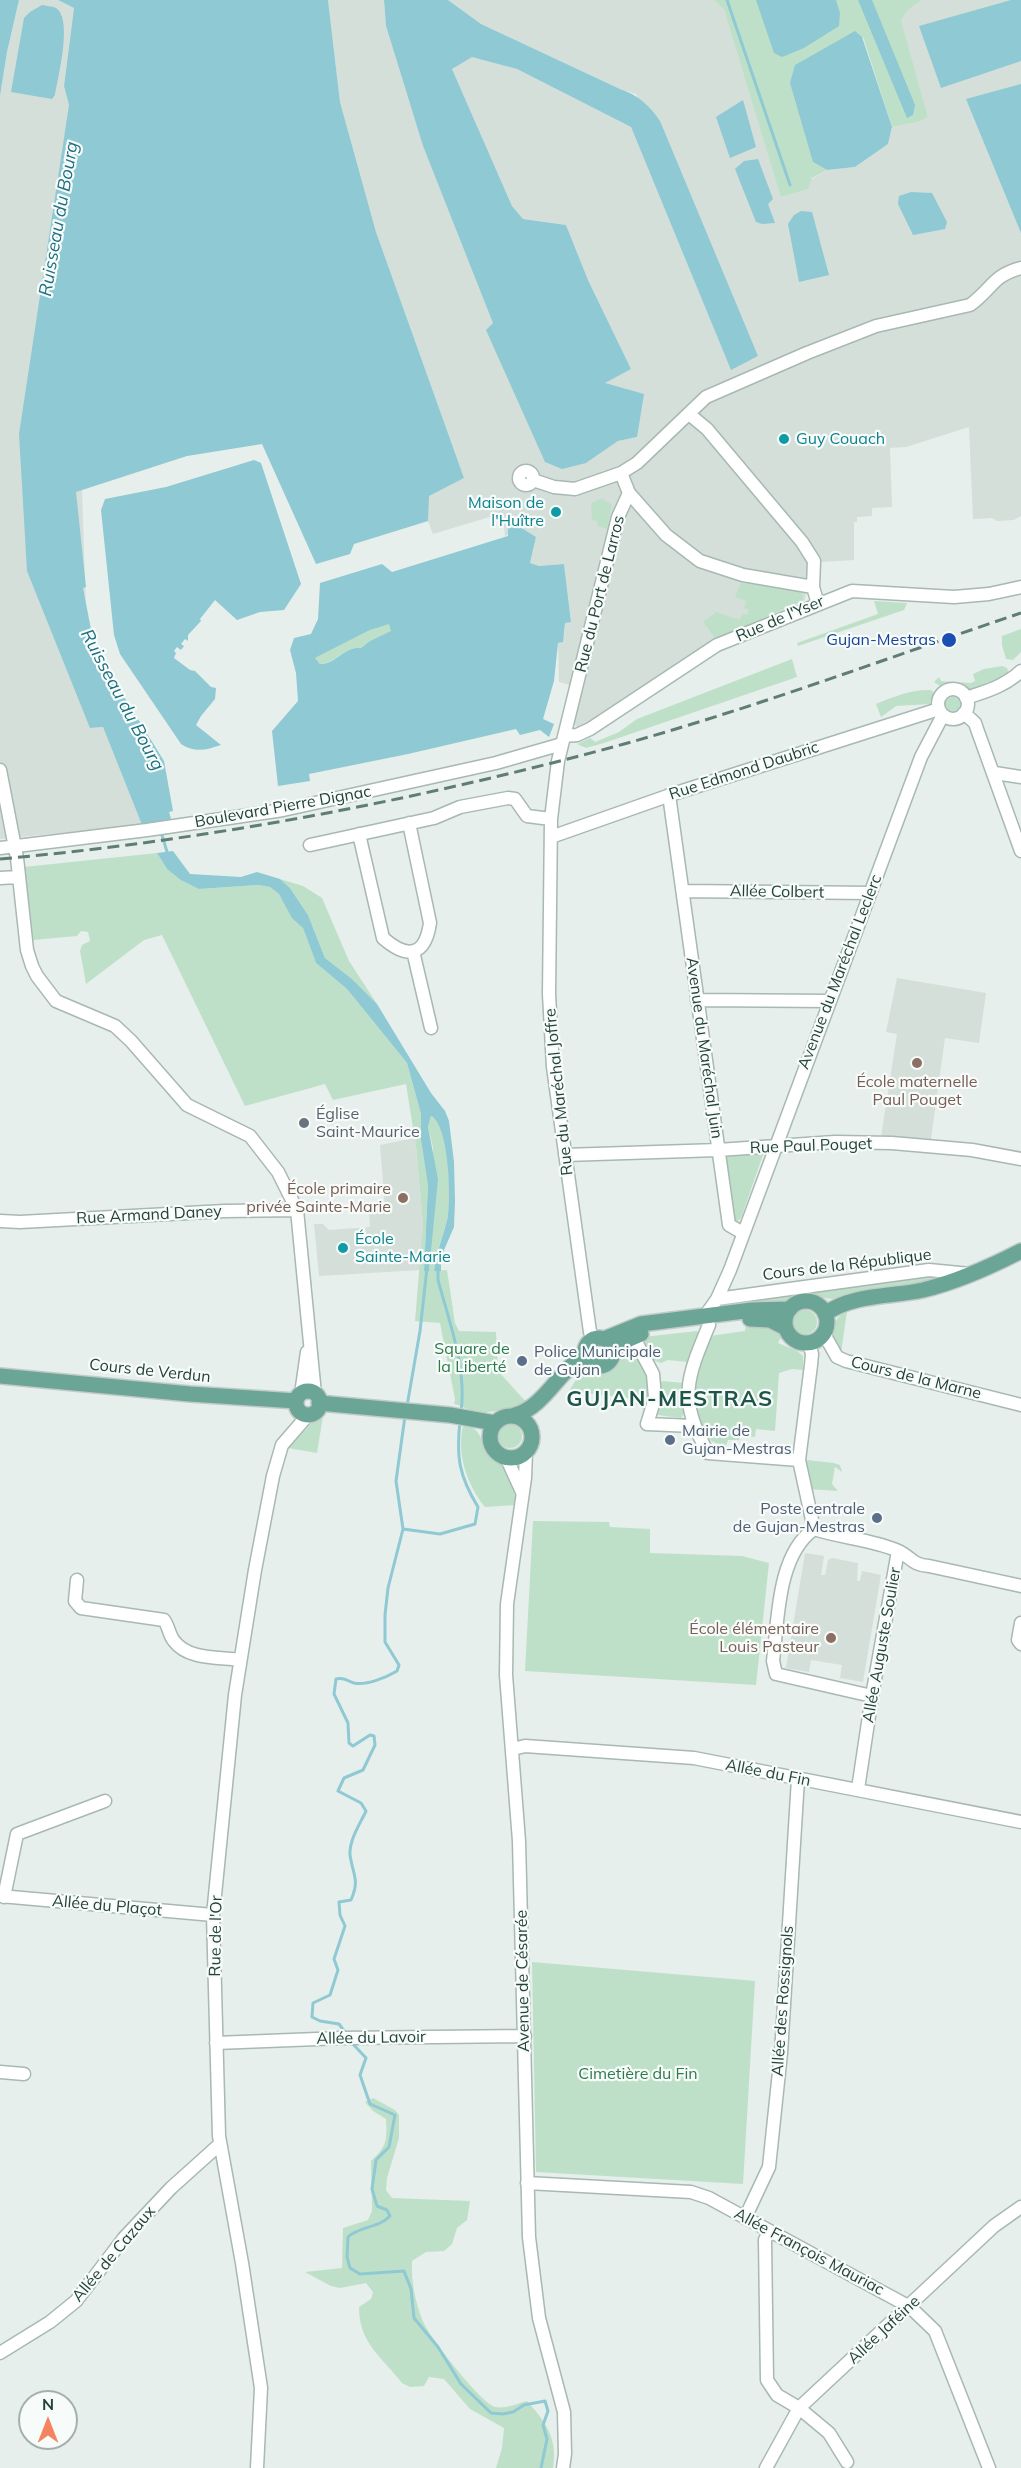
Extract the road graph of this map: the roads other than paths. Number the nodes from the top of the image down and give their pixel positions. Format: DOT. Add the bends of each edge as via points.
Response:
graph roads {
  1 [pos="1021,268"];
  2 [pos="689,414"];
  3 [pos="621,473"];
  4 [pos="533,480"];
  5 [pos="629,493"];
  6 [pos="1021,587"];
  7 [pos="813,588"];
  8 [pos="818,604"];
  9 [pos="1021,671"];
  10 [pos="966,698"];
  11 [pos="941,712"];
  12 [pos="964,713"];
  13 [pos="563,740"];
  14 [pos="0,770"];
  15 [pos="995,773"];
  16 [pos="1021,777"];
  17 [pos="669,795"];
  18 [pos="551,819"];
  19 [pos="410,823"];
  20 [pos="359,834"];
  21 [pos="551,837"];
  22 [pos="310,845"];
  23 [pos="15,846"];
  24 [pos="0,848"];
  25 [pos="1021,850"];
  26 [pos="18,877"];
  27 [pos="0,878"];
  28 [pos="684,891"];
  29 [pos="870,893"];
  30 [pos="413,951"];
  31 [pos="698,1000"];
  32 [pos="830,1001"];
  33 [pos="431,1028"];
  34 [pos="775,1146"];
  35 [pos="718,1150"];
  36 [pos="565,1155"];
  37 [pos="1021,1159"];
  38 [pos="297,1210"];
  39 [pos="0,1221"];
  40 [pos="743,1233"];
  41 [pos="1021,1251"];
  42 [pos="971,1274"];
  43 [pos="724,1300"];
  44 [pos="790,1309"];
  45 [pos="825,1314"];
  46 [pos="707,1320"];
  47 [pos="786,1328"];
  48 [pos="824,1334"];
  49 [pos="633,1336"];
  50 [pos="604,1343"];
  51 [pos="809,1343"];
  52 [pos="588,1359"];
  53 [pos="0,1376"];
  54 [pos="308,1398"];
  55 [pos="1021,1405"];
  56 [pos="308,1415"];
  57 [pos="515,1415"];
  58 [pos="693,1426"];
  59 [pos="493,1429"];
  60 [pos="531,1429"];
  61 [pos="526,1452"];
  62 [pos="506,1457"];
  63 [pos="799,1460"];
  64 [pos="522,1492"];
  65 [pos="814,1529"];
  66 [pos="898,1551"];
  67 [pos="78,1581"];
  68 [pos="1021,1586"];
  69 [pos="1021,1623"];
  70 [pos="1021,1644"];
  71 [pos="240,1660"];
  72 [pos="872,1695"];
  73 [pos="513,1749"];
  74 [pos="798,1779"];
  75 [pos="858,1789"];
  76 [pos="105,1801"];
  77 [pos="1021,1822"];
  78 [pos="2,1897"];
  79 [pos="213,1915"];
  80 [pos="525,2036"];
  81 [pos="216,2043"];
  82 [pos="0,2072"];
  83 [pos="24,2074"];
  84 [pos="220,2144"];
  85 [pos="527,2183"];
  86 [pos="1021,2207"];
  87 [pos="745,2218"];
  88 [pos="769,2231"];
  89 [pos="910,2307"];
  90 [pos="0,2353"];
  91 [pos="799,2408"];
  92 [pos="847,2462"];
  93 [pos="257,2468"];
  94 [pos="563,2468"];
  95 [pos="766,2468"];
  96 [pos="988,2468"];
  1 -- 2 [label="street" via="999,276 970,305 876,326 807,352 706,396"];
  2 -- 3 [label="street"];
  2 -- 7 [label="street" via="707,429 802,542 814,561"];
  3 -- 4 [label="street" via="575,489"];
  3 -- 5 [label="street, Rue du Port de Larros"];
  5 -- 7 [label="street" via="666,535 700,561 743,575"];
  5 -- 13 [label="street, Rue du Port de Larros" via="618,517"];
  6 -- 8 [label="street, Rue de l'Yser" via="954,597 852,591"];
  7 -- 8 [label="street"];
  8 -- 13 [label="street, Rue de l'Yser" via="717,645 590,729"];
  9 -- 10 [label="street" via="992,690"];
  10 -- 11 [label="street" via="957,690 949,690 940,697"];
  10 -- 12 [label="street"];
  11 -- 12 [label="street, Rue Edmond Daubric" via="956,718"];
  11 -- 17 [label="street, Rue Edmond Daubric"];
  11 -- 29 [label="street, Avenue du Maréchal Leclerc"];
  12 -- 15 [label="street" via="975,723"];
  13 -- 18 [label="street, Rue du Maréchal Joffre"];
  13 -- 23 [label="street, Boulevard Pierre Dignac" via="496,764 283,810"];
  14 -- 23 [label="street"];
  15 -- 16 [label="street"];
  15 -- 25 [label="street"];
  17 -- 21 [label="street, Rue Edmond Daubric"];
  17 -- 28 [label="street, Avenue du Maréchal Juin"];
  18 -- 19 [label="street" via="527,816 515,799 508,798 460,807"];
  18 -- 21 [label="street, Rue du Maréchal Joffre"];
  19 -- 20 [label="street"];
  19 -- 30 [label="street" via="430,923 428,937 420,949"];
  20 -- 22 [label="street"];
  20 -- 30 [label="street" via="383,938 396,949"];
  21 -- 36 [label="street, Rue du Maréchal Joffre" via="549,994 553,1068"];
  23 -- 24 [label="street, Boulevard Pierre Dignac"];
  23 -- 26 [label="street"];
  26 -- 27 [label="street"];
  26 -- 38 [label="street" via="27,950 32,966 56,1001 115,1026 187,1105 250,1136 278,1172"];
  28 -- 29 [label="street, Allée Colbert"];
  28 -- 31 [label="street, Avenue du Maréchal Juin"];
  29 -- 32 [label="street, Avenue du Maréchal Leclerc"];
  30 -- 33 [label="street"];
  31 -- 32 [label="street"];
  31 -- 35 [label="street, Avenue du Maréchal Juin"];
  32 -- 34 [label="street, Avenue du Maréchal Leclerc"];
  34 -- 35 [label="street, Rue Paul Pouget"];
  34 -- 37 [label="street, Rue Paul Pouget" via="892,1143"];
  34 -- 40 [label="street, Avenue du Maréchal Leclerc"];
  35 -- 36 [label="street, Rue Paul Pouget"];
  35 -- 40 [label="street, Avenue du Maréchal Juin" via="729,1225"];
  36 -- 50 [label="street, Rue du Maréchal Joffre" via="590,1332"];
  38 -- 39 [label="street, Rue Armand Daney"];
  38 -- 54 [label="street" via="309,1345"];
  40 -- 43 [label="street"];
  41 -- 42 [label="main road, Cours de la République"];
  42 -- 43 [label="street, Cours de la République" via="929,1270"];
  42 -- 45 [label="main road, Cours de la République" via="924,1289 852,1301"];
  43 -- 44 [label="main road"];
  43 -- 46 [label="main road"];
  44 -- 45 [label="main road" via="809,1302"];
  44 -- 47 [label="main road"];
  45 -- 48 [label="main road"];
  46 -- 47 [label="main road" via="770,1320"];
  46 -- 49 [label="main road"];
  46 -- 50 [label="main road" via="641,1324"];
  46 -- 58 [label="street" via="691,1368 688,1400"];
  47 -- 51 [label="main road" via="797,1341"];
  48 -- 51 [label="main road"];
  48 -- 55 [label="street, Cours de la Marne" via="837,1357 846,1361"];
  49 -- 50 [label="main road"];
  49 -- 58 [label="street" via="653,1374 655,1398 647,1424"];
  50 -- 52 [label="main road" via="587,1345"];
  50 -- 52 [label="main road" via="610,1360 603,1366"];
  51 -- 63 [label="street" via="812,1365"];
  52 -- 57 [label="main road" via="561,1373 535,1405"];
  52 -- 60 [label="main road" via="541,1411"];
  53 -- 54 [label="main road, Cours de Verdun" via="190,1394"];
  54 -- 56 [label="main road" via="299,1411"];
  54 -- 59 [label="main road, Cours de Verdun" via="450,1415"];
  56 -- 71 [label="street, Rue de l'Or" via="282,1445 273,1476"];
  57 -- 59 [label="main road" via="508,1415"];
  57 -- 60 [label="main road"];
  58 -- 63 [label="street" via="708,1453"];
  59 -- 62 [label="main road" via="494,1449"];
  60 -- 61 [label="main road" via="532,1441"];
  61 -- 62 [label="main road"];
  61 -- 64 [label="street, Avenue de Césarée"];
  62 -- 64 [label="street"];
  63 -- 65 [label="street"];
  64 -- 73 [label="street, Avenue de Césarée" via="507,1604 506,1676"];
  65 -- 66 [label="street, Allée Auguste Soulier"];
  65 -- 72 [label="street" via="806,1535 783,1574 773,1661 776,1674"];
  66 -- 68 [label="street" via="917,1566"];
  66 -- 72 [label="street, Allée Auguste Soulier"];
  67 -- 71 [label="street" via="75,1601 81,1608 164,1620 171,1639 181,1649"];
  69 -- 70 [label="street"];
  71 -- 79 [label="street, Rue de l'Or"];
  72 -- 75 [label="street, Allée Auguste Soulier"];
  73 -- 74 [label="street, Allée du Fin" via="525,1746 694,1758"];
  73 -- 80 [label="street, Avenue de Césarée"];
  74 -- 75 [label="street, Allée du Fin"];
  74 -- 87 [label="street, Allée des Rossignols" via="781,2053 769,2167"];
  75 -- 77 [label="street, Allée du Fin"];
  76 -- 78 [label="street" via="17,1834"];
  78 -- 79 [label="street, Allée du Plaçot"];
  79 -- 81 [label="street, Rue de l'Or"];
  80 -- 81 [label="street, Allée du Lavoir"];
  80 -- 85 [label="street, Avenue de Césarée"];
  81 -- 84 [label="street, Rue de l'Or"];
  82 -- 83 [label="street"];
  84 -- 90 [label="street, Allée de Cazaux" via="124,2238 76,2301"];
  84 -- 93 [label="street, Rue de l'Or" via="261,2388"];
  85 -- 87 [label="street, Allée François Mauriac" via="690,2192"];
  85 -- 94 [label="street, Avenue de Césarée" via="538,2311 564,2412"];
  86 -- 89 [label="street, Allée Jaféine" via="994,2226"];
  87 -- 88 [label="street, Allée François Mauriac"];
  88 -- 89 [label="street, Allée François Mauriac"];
  88 -- 91 [label="street" via="765,2240 767,2380 777,2395"];
  89 -- 91 [label="street, Allée Jaféine"];
  89 -- 96 [label="street, Allée François Mauriac" via="935,2331"];
  91 -- 92 [label="street" via="829,2433"];
  91 -- 95 [label="street, Allée Jaféine"];
}
